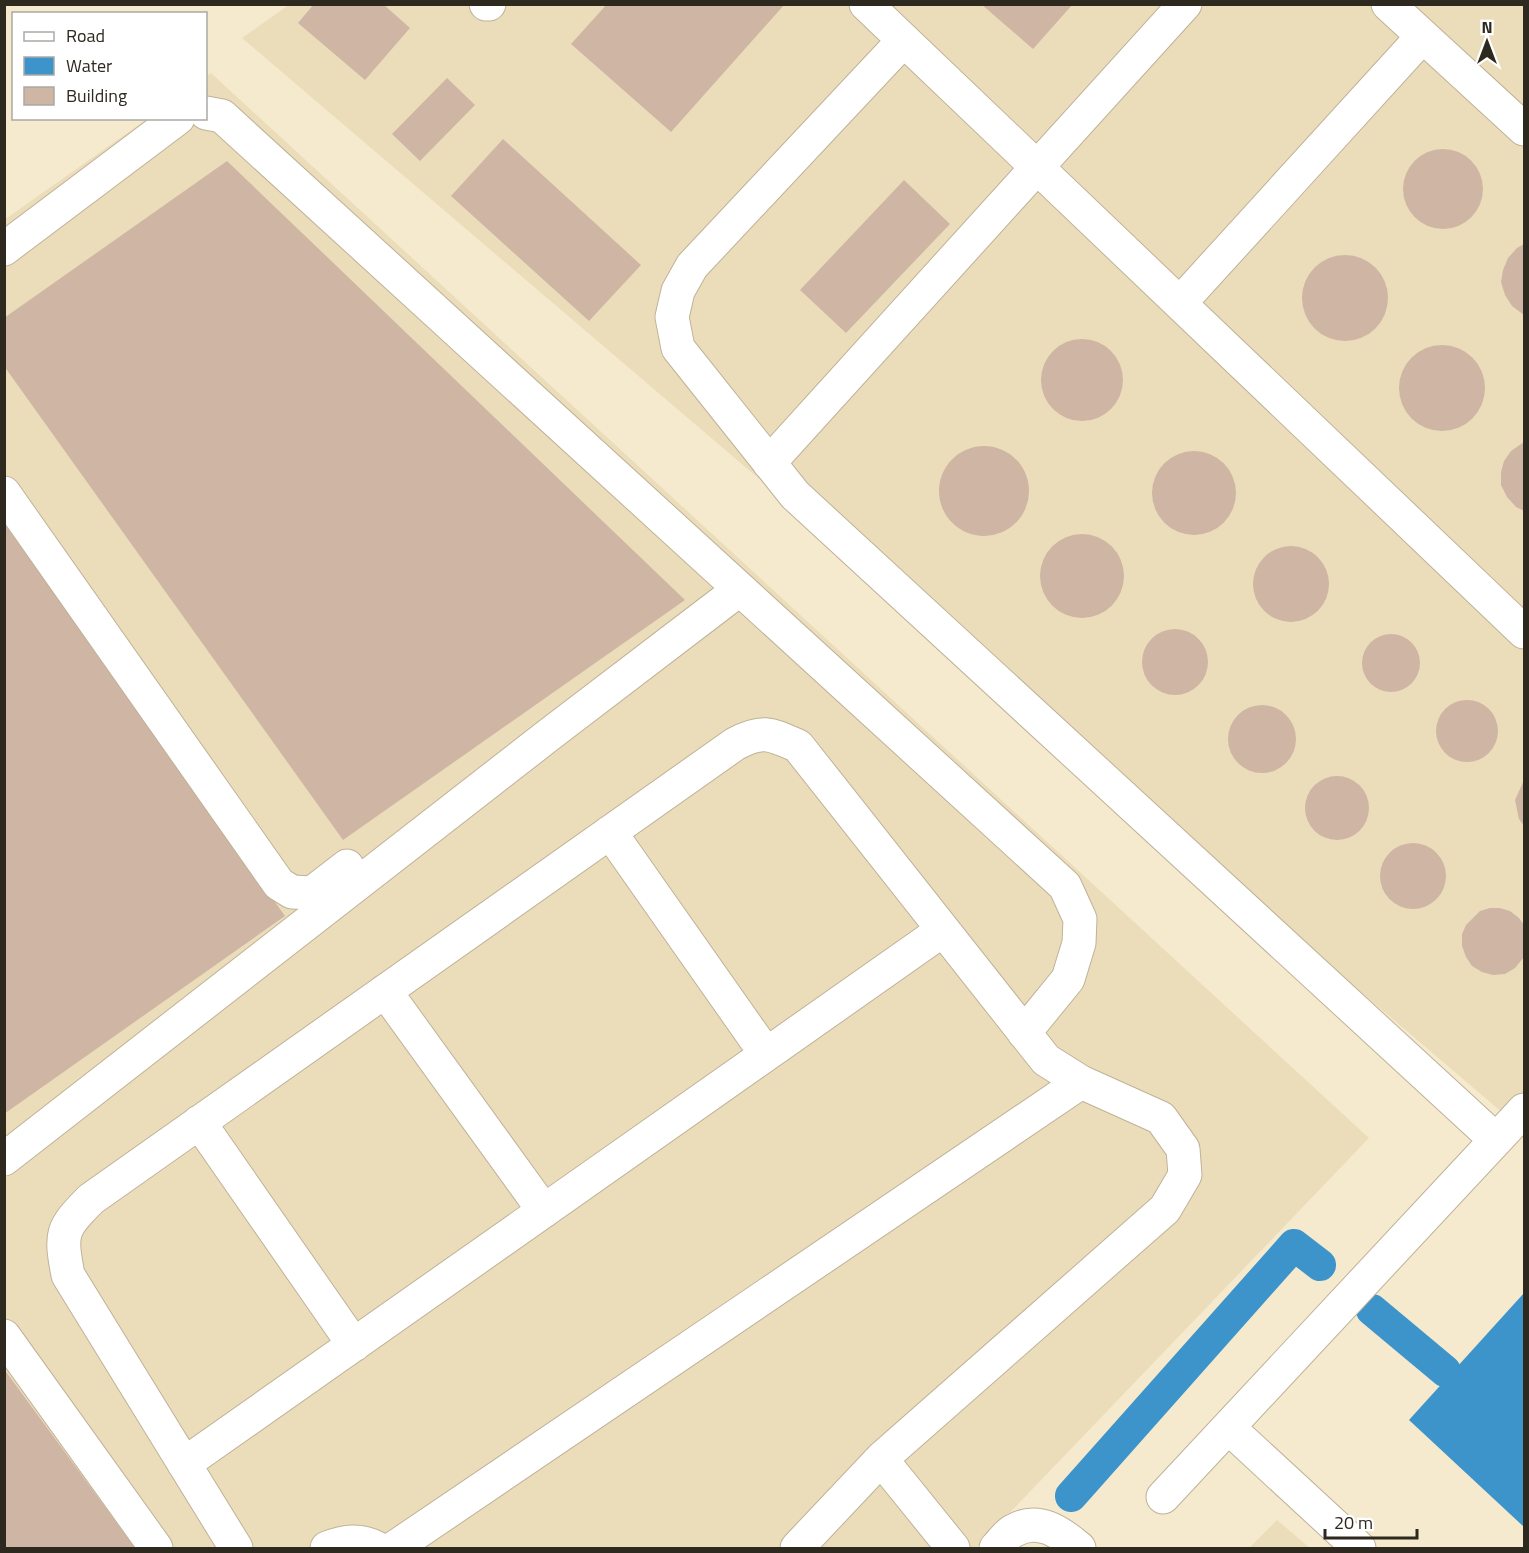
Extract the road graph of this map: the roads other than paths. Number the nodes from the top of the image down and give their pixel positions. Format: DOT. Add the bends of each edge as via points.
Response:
graph roads {
  1 [pos="866,4"];
  2 [pos="1185,4"];
  3 [pos="1388,4"];
  4 [pos="1423,36"];
  5 [pos="904,40"];
  6 [pos="207,113"];
  7 [pos="175,120"];
  8 [pos="1524,129"];
  9 [pos="1037,168"];
  10 [pos="4,249"];
  11 [pos="1180,303"];
  12 [pos="769,463"];
  13 [pos="4,493"];
  14 [pos="740,589"];
  15 [pos="1524,632"];
  16 [pos="550,734"];
  17 [pos="610,832"];
  18 [pos="943,930"];
  19 [pos="385,991"];
  20 [pos="1024,1033"];
  21 [pos="766,1054"];
  22 [pos="1081,1082"];
  23 [pos="1524,1110"];
  24 [pos="199,1122"];
  25 [pos="1496,1140"];
  26 [pos="4,1159"];
  27 [pos="544,1211"];
  28 [pos="4,1336"];
  29 [pos="354,1345"];
  30 [pos="1229,1428"];
  31 [pos="880,1459"];
  32 [pos="184,1464"];
  33 [pos="1163,1497"];
  34 [pos="156,1548"];
  35 [pos="236,1548"];
  36 [pos="327,1548"];
  37 [pos="377,1548"];
  38 [pos="394,1548"];
  39 [pos="797,1548"];
  40 [pos="954,1548"];
  41 [pos="996,1548"];
  42 [pos="1079,1548"];
  43 [pos="1359,1548"];
  1 -- 5 [label="street"];
  2 -- 9 [label="street"];
  3 -- 4 [label="street"];
  4 -- 8 [label="street"];
  4 -- 11 [label="street"];
  5 -- 9 [label="street"];
  5 -- 12 [label="street" via="692,266 678,291 672,317 678,348"];
  6 -- 14 [label="street" via="222,116"];
  7 -- 10 [label="street"];
  9 -- 11 [label="street"];
  9 -- 12 [label="street"];
  11 -- 15 [label="street"];
  12 -- 25 [label="street" via="795,495"];
  13 -- 16 [label="street" via="279,884 292,892 312,892 501,749"];
  14 -- 16 [label="street"];
  14 -- 20 [label="street" via="1065,886 1080,919 1079,943 1068,979"];
  16 -- 26 [label="street"];
  17 -- 18 [label="street" via="735,744 753,735 775,736 798,746"];
  17 -- 19 [label="street"];
  17 -- 21 [label="street"];
  18 -- 20 [label="street"];
  18 -- 21 [label="street"];
  19 -- 24 [label="street"];
  19 -- 27 [label="street"];
  20 -- 22 [label="street" via="1046,1060"];
  21 -- 27 [label="street"];
  22 -- 31 [label="street" via="1161,1118 1183,1149 1185,1175 1166,1209"];
  22 -- 38 [label="street"];
  23 -- 25 [label="street"];
  24 -- 29 [label="street"];
  24 -- 32 [label="street" via="91,1199 69,1221 62,1245 68,1275"];
  25 -- 30 [label="street"];
  27 -- 29 [label="street"];
  28 -- 34 [label="street"];
  29 -- 32 [label="street"];
  30 -- 33 [label="street"];
  30 -- 43 [label="street"];
  31 -- 39 [label="street"];
  31 -- 40 [label="street"];
  32 -- 35 [label="street"];
  36 -- 37 [label="street" via="345,1542"];
  41 -- 42 [label="street" via="1012,1531 1027,1526 1046,1526 1062,1533"];
}
